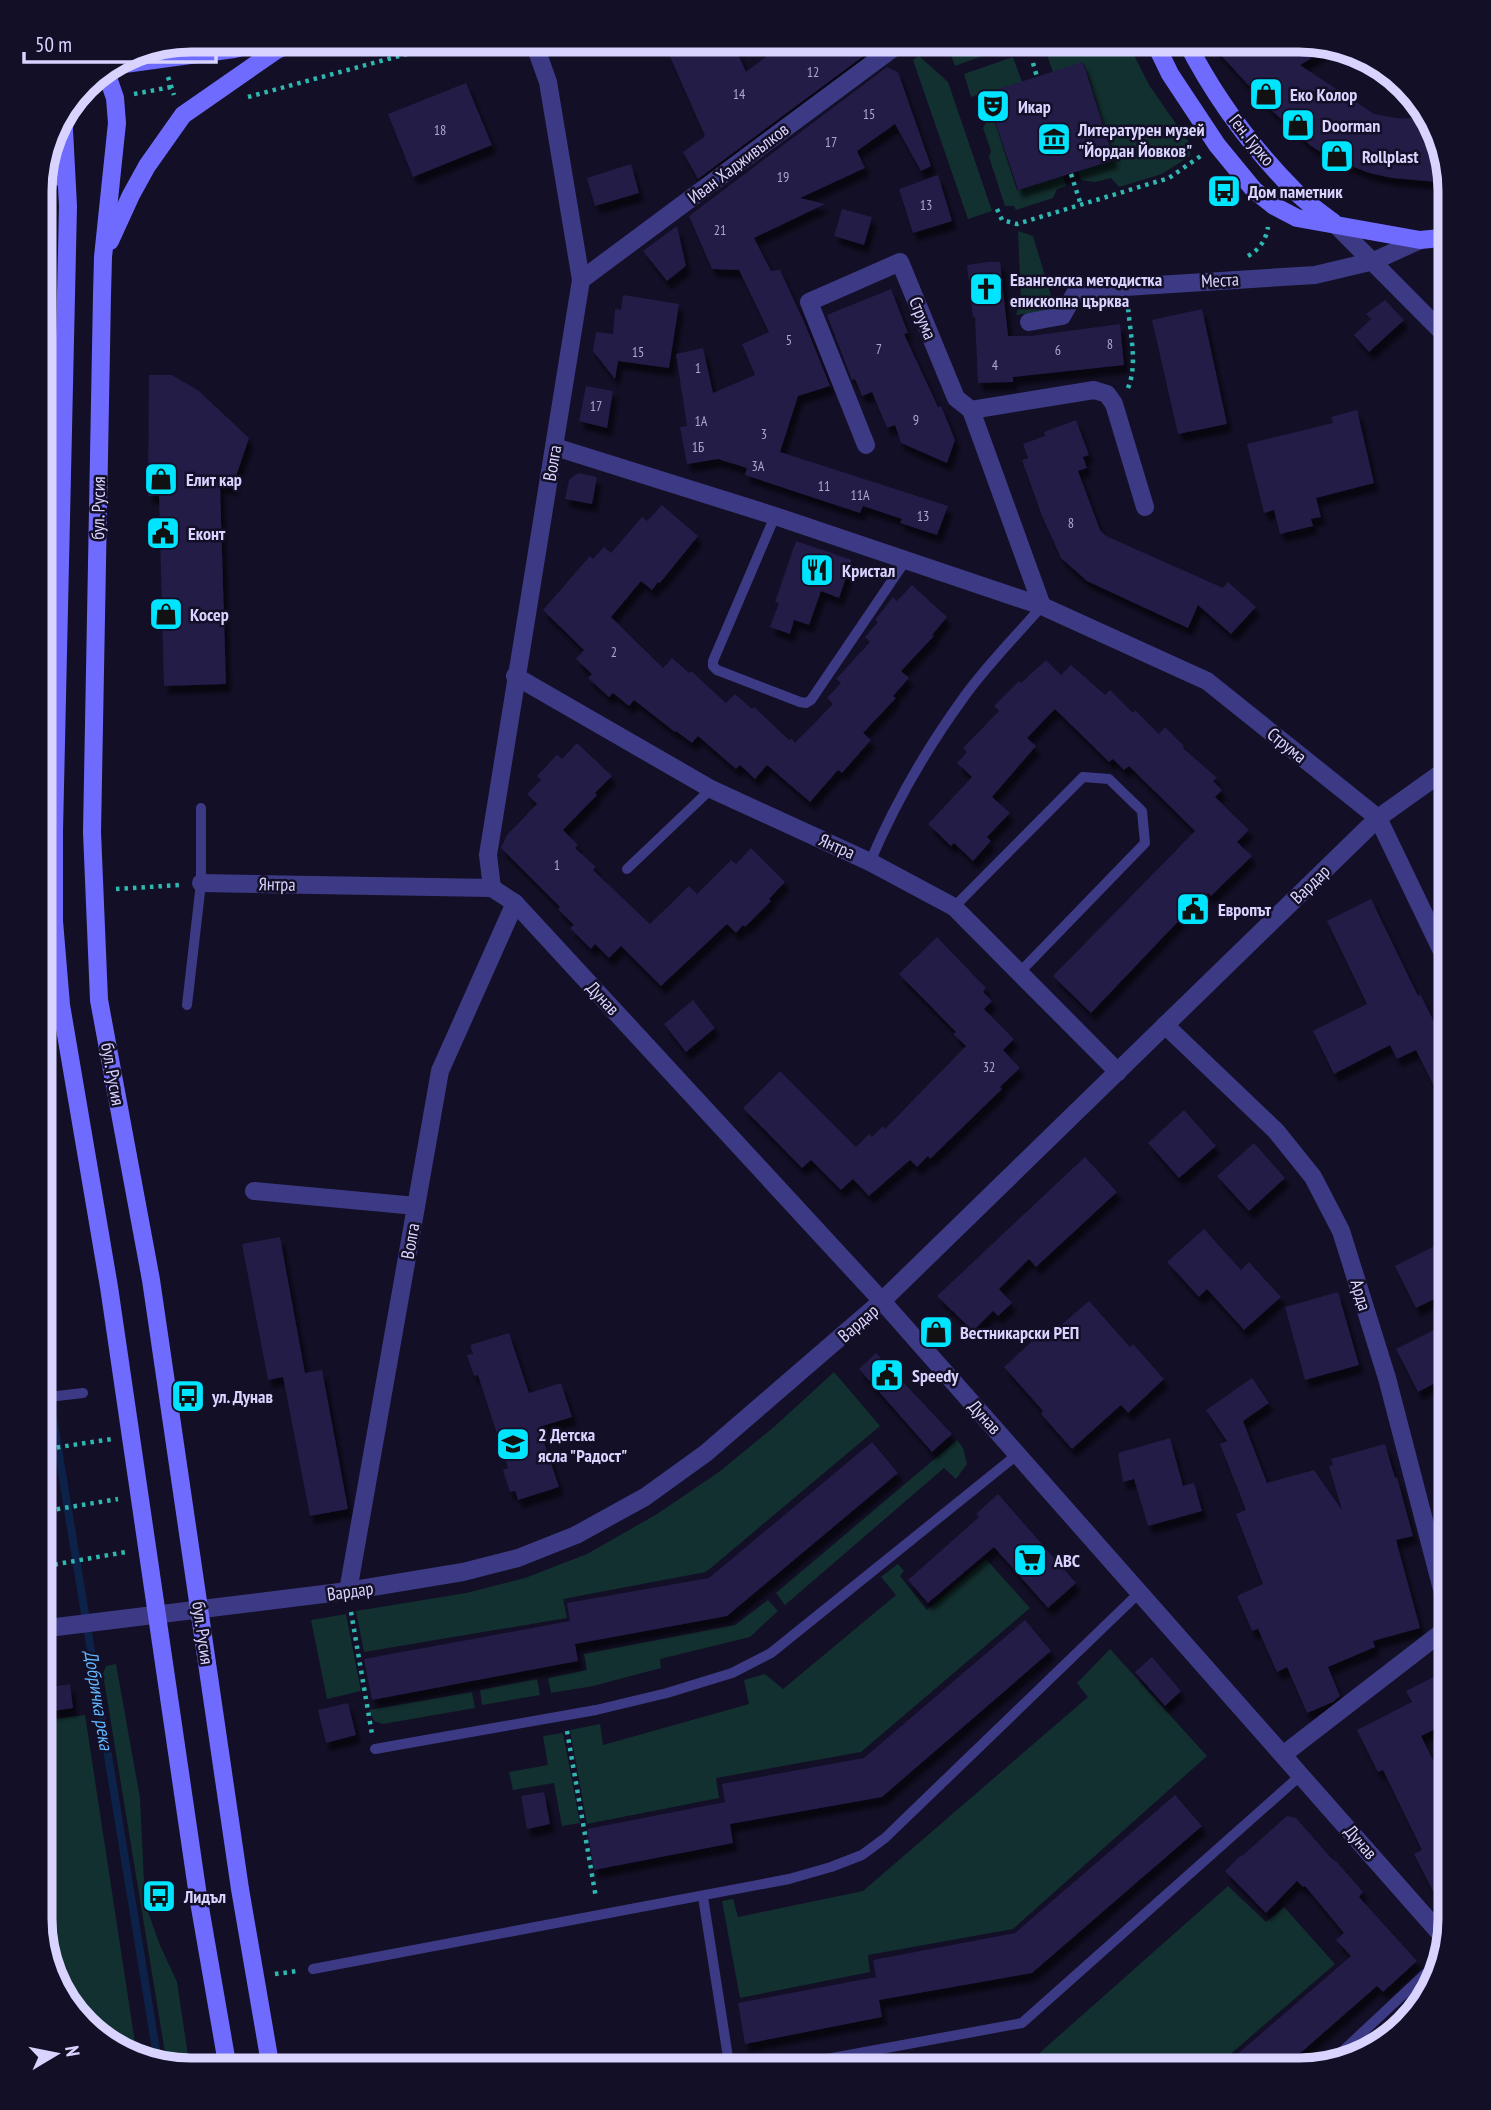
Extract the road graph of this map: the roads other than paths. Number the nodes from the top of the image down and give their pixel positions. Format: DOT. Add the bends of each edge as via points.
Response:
graph roads {
  1 [pos="212,52"];
  2 [pos="273,52"];
  3 [pos="537,52"];
  4 [pos="882,53"];
  5 [pos="1160,53"];
  6 [pos="1192,53"];
  7 [pos="143,62"];
  8 [pos="109,80"];
  9 [pos="64,135"];
  10 [pos="55,165"];
  11 [pos="68,206"];
  12 [pos="1336,225"];
  13 [pos="1438,238"];
  14 [pos="1420,240"];
  15 [pos="103,257"];
  16 [pos="1374,261"];
  17 [pos="581,280"];
  18 [pos="1028,322"];
  19 [pos="1438,327"];
  20 [pos="971,410"];
  21 [pos="866,445"];
  22 [pos="555,447"];
  23 [pos="1145,507"];
  24 [pos="775,516"];
  25 [pos="906,560"];
  26 [pos="1041,606"];
  27 [pos="515,676"];
  28 [pos="1438,775"];
  29 [pos="711,789"];
  30 [pos="201,808"];
  31 [pos="1378,818"];
  32 [pos="870,862"];
  33 [pos="627,869"];
  34 [pos="201,883"];
  35 [pos="492,888"];
  36 [pos="515,903"];
  37 [pos="954,907"];
  38 [pos="1438,943"];
  39 [pos="1020,973"];
  40 [pos="187,1004"];
  41 [pos="1165,1025"];
  42 [pos="1118,1072"];
  43 [pos="254,1191"];
  44 [pos="416,1206"];
  45 [pos="882,1301"];
  46 [pos="83,1393"];
  47 [pos="52,1397"];
  48 [pos="1018,1454"];
  49 [pos="1438,1574"];
  50 [pos="348,1591"];
  51 [pos="1140,1592"];
  52 [pos="200,1610"];
  53 [pos="158,1613"];
  54 [pos="52,1627"];
  55 [pos="1438,1634"];
  56 [pos="375,1749"];
  57 [pos="1284,1754"];
  58 [pos="1302,1774"];
  59 [pos="703,1897"];
  60 [pos="1437,1930"];
  61 [pos="313,1969"];
  62 [pos="1428,1971"];
  63 [pos="1343,2050"];
  64 [pos="226,2057"];
  65 [pos="269,2057"];
  66 [pos="728,2057"];
  67 [pos="853,2058"];
  1 -- 7 [label="main road"];
  2 -- 15 [label="main road" via="183,115 147,166"];
  3 -- 17 [label="street, Волга" via="548,82"];
  4 -- 17 [label="street, Иван Хадживълков"];
  5 -- 12 [label="main road, Ген. Гурко" via="1217,145 1254,190 1297,219"];
  6 -- 12 [label="main road, Ген. Гурко" via="1244,132 1296,193"];
  8 -- 15 [label="main road, бул. Русия" via="117,123"];
  9 -- 11 [label="main road, бул. Русия"];
  10 -- 11 [label="main road"];
  11 -- 53 [label="main road, бул. Русия" via="54,921 61,1005"];
  12 -- 14 [label="main road"];
  12 -- 16 [label="street, Ген. Гурко"];
  13 -- 14 [label="main road"];
  14 -- 16 [label="street, Места"];
  15 -- 52 [label="main road, бул. Русия" via="92,818 99,1000 151,1280"];
  16 -- 18 [label="street, Места" via="1315,275 1077,290 1062,316"];
  16 -- 19 [label="street, Ген. Гурко"];
  17 -- 22 [label="street, Волга"];
  20 -- 21 [label="street, Струма" via="956,398 900,262 809,302"];
  20 -- 23 [label="street" via="1094,390 1107,394"];
  20 -- 26 [label="street, Струма"];
  22 -- 24 [label="street, Струма"];
  22 -- 27 [label="street, Волга"];
  24 -- 25 [label="street, Струма"];
  24 -- 25 [label="lane" via="713,666 800,702 811,700"];
  25 -- 26 [label="street, Струма"];
  26 -- 31 [label="street, Струма" via="1208,681"];
  26 -- 32 [label="lane" via="965,696 912,777"];
  27 -- 29 [label="street, Янтра"];
  27 -- 35 [label="street, Волга" via="488,855"];
  28 -- 31 [label="street, Вардар"];
  29 -- 32 [label="street, Янтра"];
  29 -- 33 [label="lane"];
  30 -- 34 [label="lane"];
  31 -- 38 [label="street, Струма"];
  31 -- 41 [label="street, Вардар"];
  32 -- 37 [label="street, Янтра"];
  34 -- 35 [label="street, Янтра"];
  34 -- 40 [label="lane"];
  35 -- 36 [label="street"];
  36 -- 44 [label="street, Волга" via="440,1072"];
  36 -- 45 [label="street, Дунав"];
  37 -- 39 [label="street, Янтра"];
  37 -- 39 [label="lane" via="1083,777 1109,779 1142,811 1145,843"];
  39 -- 42 [label="street, Янтра"];
  41 -- 42 [label="street, Вардар"];
  41 -- 49 [label="street, Арда" via="1276,1131 1313,1177 1341,1231 1387,1378"];
  42 -- 45 [label="street, Вардар"];
  43 -- 44 [label="street"];
  44 -- 50 [label="street, Волга"];
  45 -- 48 [label="street, Дунав"];
  45 -- 50 [label="street, Вардар" via="706,1453 645,1497 576,1535 519,1558"];
  46 -- 47 [label="lane"];
  48 -- 51 [label="street, Дунав"];
  48 -- 56 [label="lane" via="771,1653 732,1673 564,1716"];
  50 -- 52 [label="street, Вардар"];
  51 -- 57 [label="street, Дунав"];
  51 -- 59 [label="lane" via="862,1855 789,1879"];
  52 -- 53 [label="street, Вардар"];
  52 -- 65 [label="main road, бул. Русия"];
  53 -- 54 [label="street, Вардар"];
  53 -- 64 [label="main road, бул. Русия"];
  55 -- 57 [label="street"];
  57 -- 58 [label="street, Дунав"];
  58 -- 60 [label="street, Дунав"];
  58 -- 67 [label="lane" via="1021,2023"];
  59 -- 61 [label="lane"];
  59 -- 66 [label="lane"];
  62 -- 63 [label="lane"];
}
